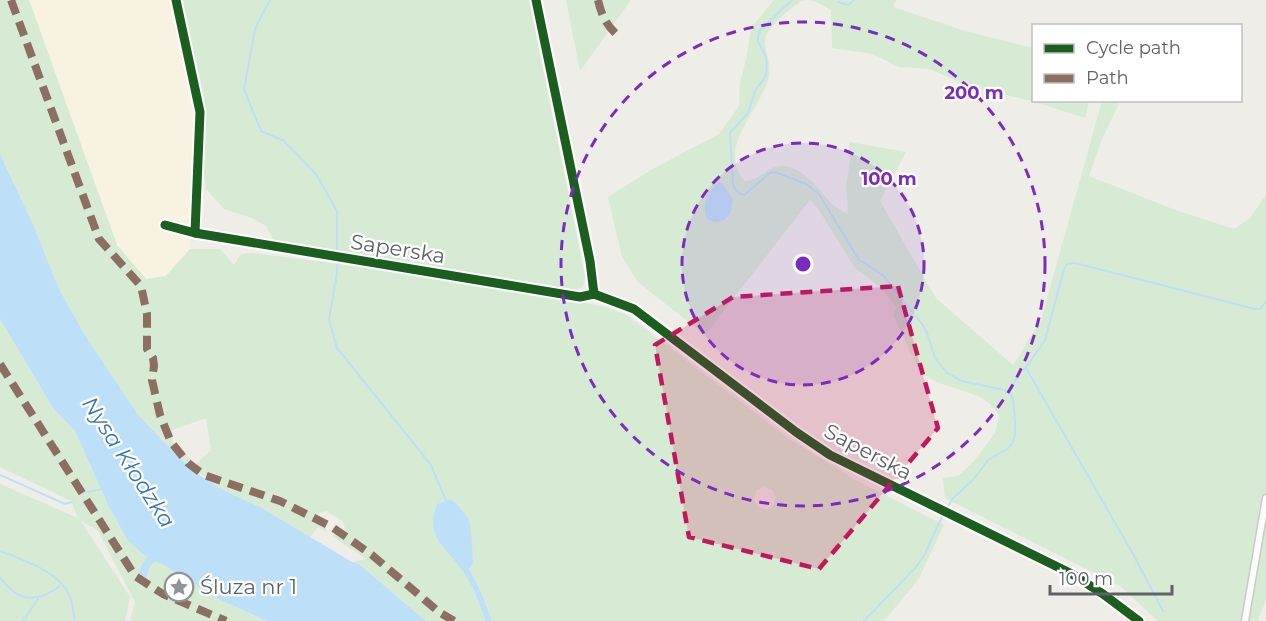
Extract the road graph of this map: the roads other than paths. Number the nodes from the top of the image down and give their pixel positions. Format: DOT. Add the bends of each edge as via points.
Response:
graph roads {
  1 [pos="176,0"];
  2 [pos="536,0"];
  3 [pos="165,225"];
  4 [pos="195,233"];
  5 [pos="594,294"];
  6 [pos="1266,498"];
  7 [pos="1138,621"];
  8 [pos="1245,621"];
  1 -- 4 [label="street" via="200,112"];
  2 -- 5 [label="street"];
  3 -- 4 [label="street, Saperska"];
  4 -- 5 [label="street, Saperska" via="580,297"];
  5 -- 7 [label="street, Saperska" via="634,309 830,454 1072,574"];
  6 -- 8 [label="street"];
}
